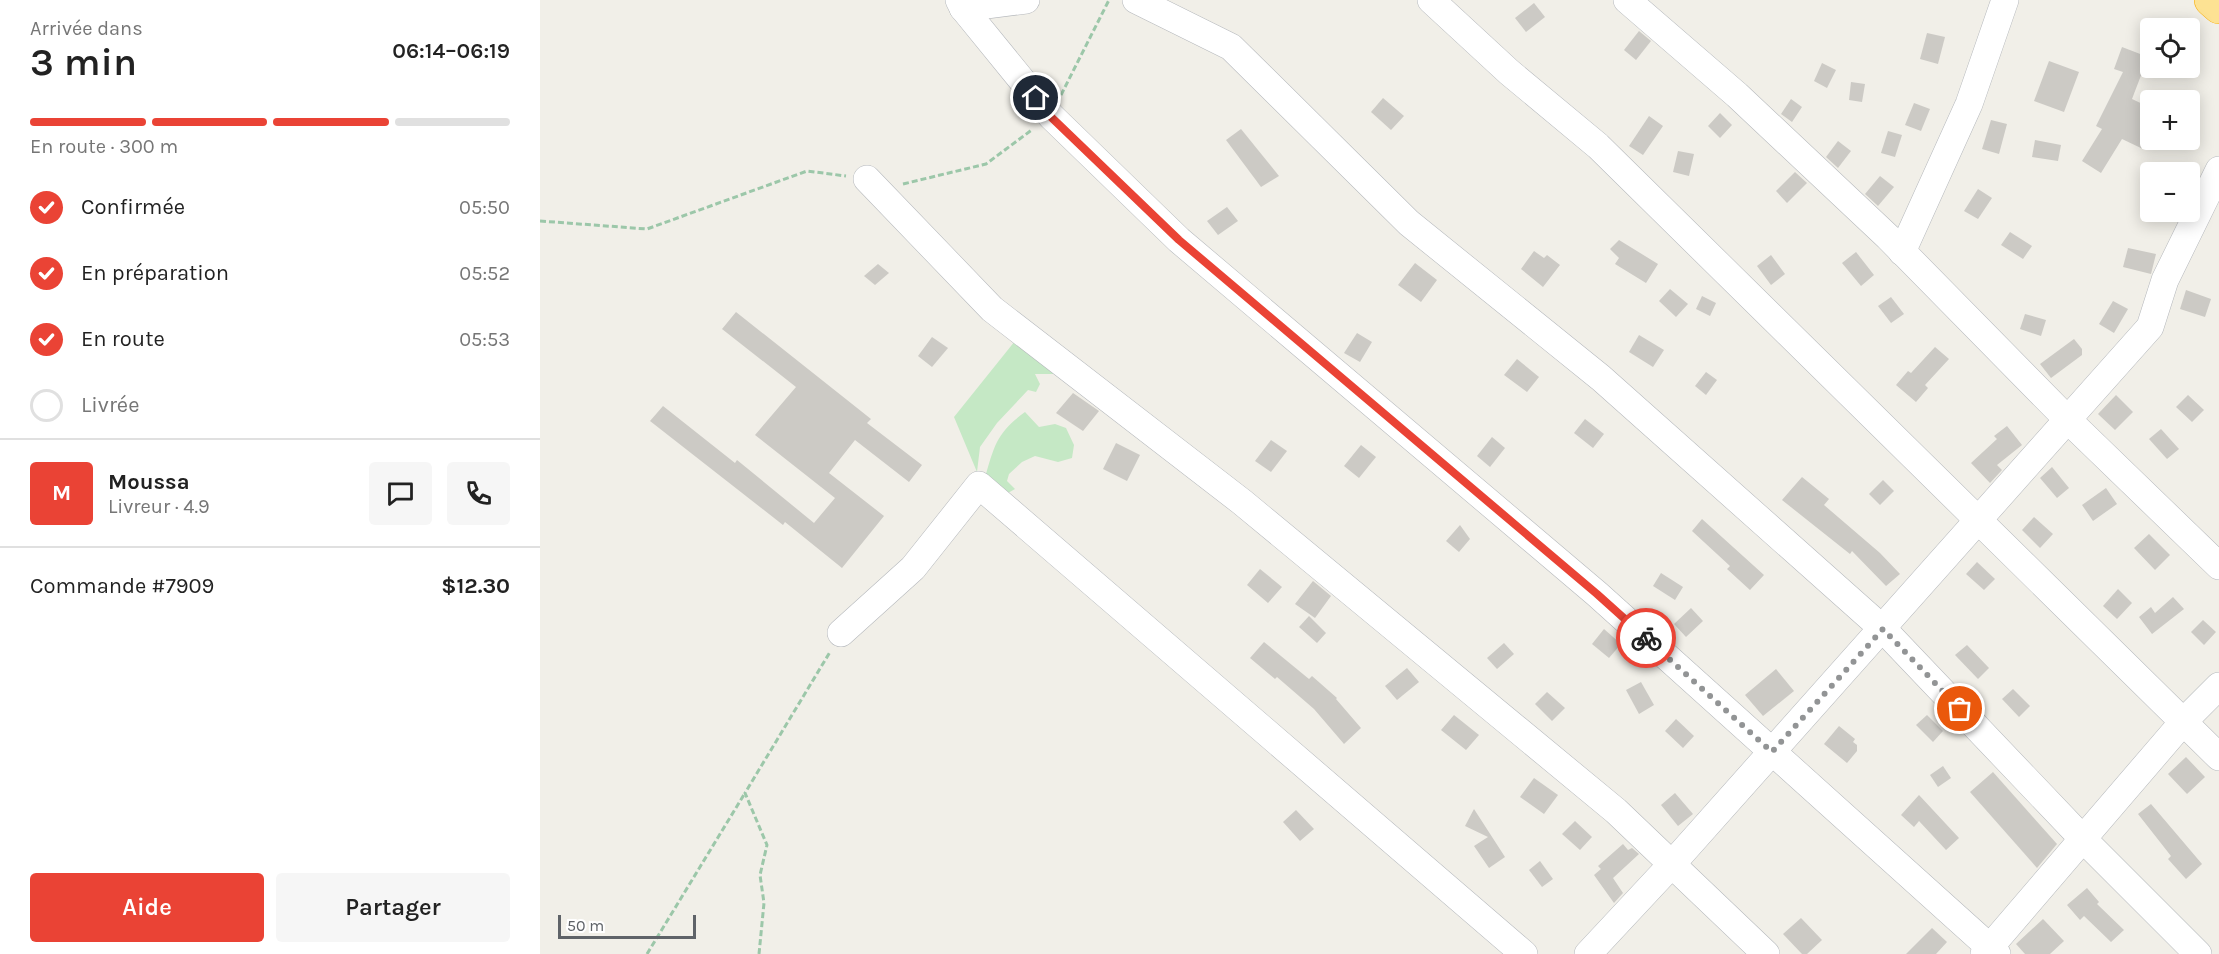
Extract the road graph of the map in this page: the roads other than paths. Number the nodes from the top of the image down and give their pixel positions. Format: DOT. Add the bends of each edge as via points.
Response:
graph roads {
  1 [pos="1026,0"];
  2 [pos="1136,0"];
  3 [pos="1431,0"];
  4 [pos="1627,0"];
  5 [pos="2005,0"];
  6 [pos="2211,0"];
  7 [pos="961,4"];
  8 [pos="2219,7"];
  9 [pos="2219,170"];
  10 [pos="867,179"];
  11 [pos="1902,252"];
  12 [pos="2068,420"];
  13 [pos="1980,520"];
  14 [pos="2219,566"];
  15 [pos="1883,629"];
  16 [pos="841,633"];
  17 [pos="2219,686"];
  18 [pos="2184,722"];
  19 [pos="1772,752"];
  20 [pos="2219,757"];
  21 [pos="2083,839"];
  22 [pos="1672,864"];
  23 [pos="1990,952"];
  24 [pos="1524,954"];
  25 [pos="1588,954"];
  26 [pos="1766,954"];
  27 [pos="2198,954"];
  1 -- 7 [label="street"];
  2 -- 15 [label="street" via="1231,47 1409,223 1601,378"];
  3 -- 13 [label="street" via="1598,146"];
  4 -- 11 [label="street" via="1737,95"];
  5 -- 11 [label="street" via="1969,104"];
  6 -- 8 [label="highway"];
  7 -- 19 [label="street" via="1050,116 1179,240 1597,594"];
  9 -- 12 [label="street" via="2165,279 2150,327"];
  10 -- 22 [label="street" via="992,309 1242,502 1616,811"];
  11 -- 12 [label="street"];
  12 -- 13 [label="street"];
  12 -- 14 [label="street"];
  13 -- 15 [label="street"];
  13 -- 18 [label="street"];
  15 -- 19 [label="street"];
  15 -- 21 [label="street"];
  16 -- 24 [label="street" via="913,568 980,485"];
  17 -- 18 [label="street"];
  18 -- 20 [label="street"];
  18 -- 21 [label="street"];
  19 -- 22 [label="street"];
  19 -- 23 [label="street"];
  21 -- 23 [label="street"];
  21 -- 27 [label="street"];
  22 -- 25 [label="street"];
  22 -- 26 [label="street"];
}
